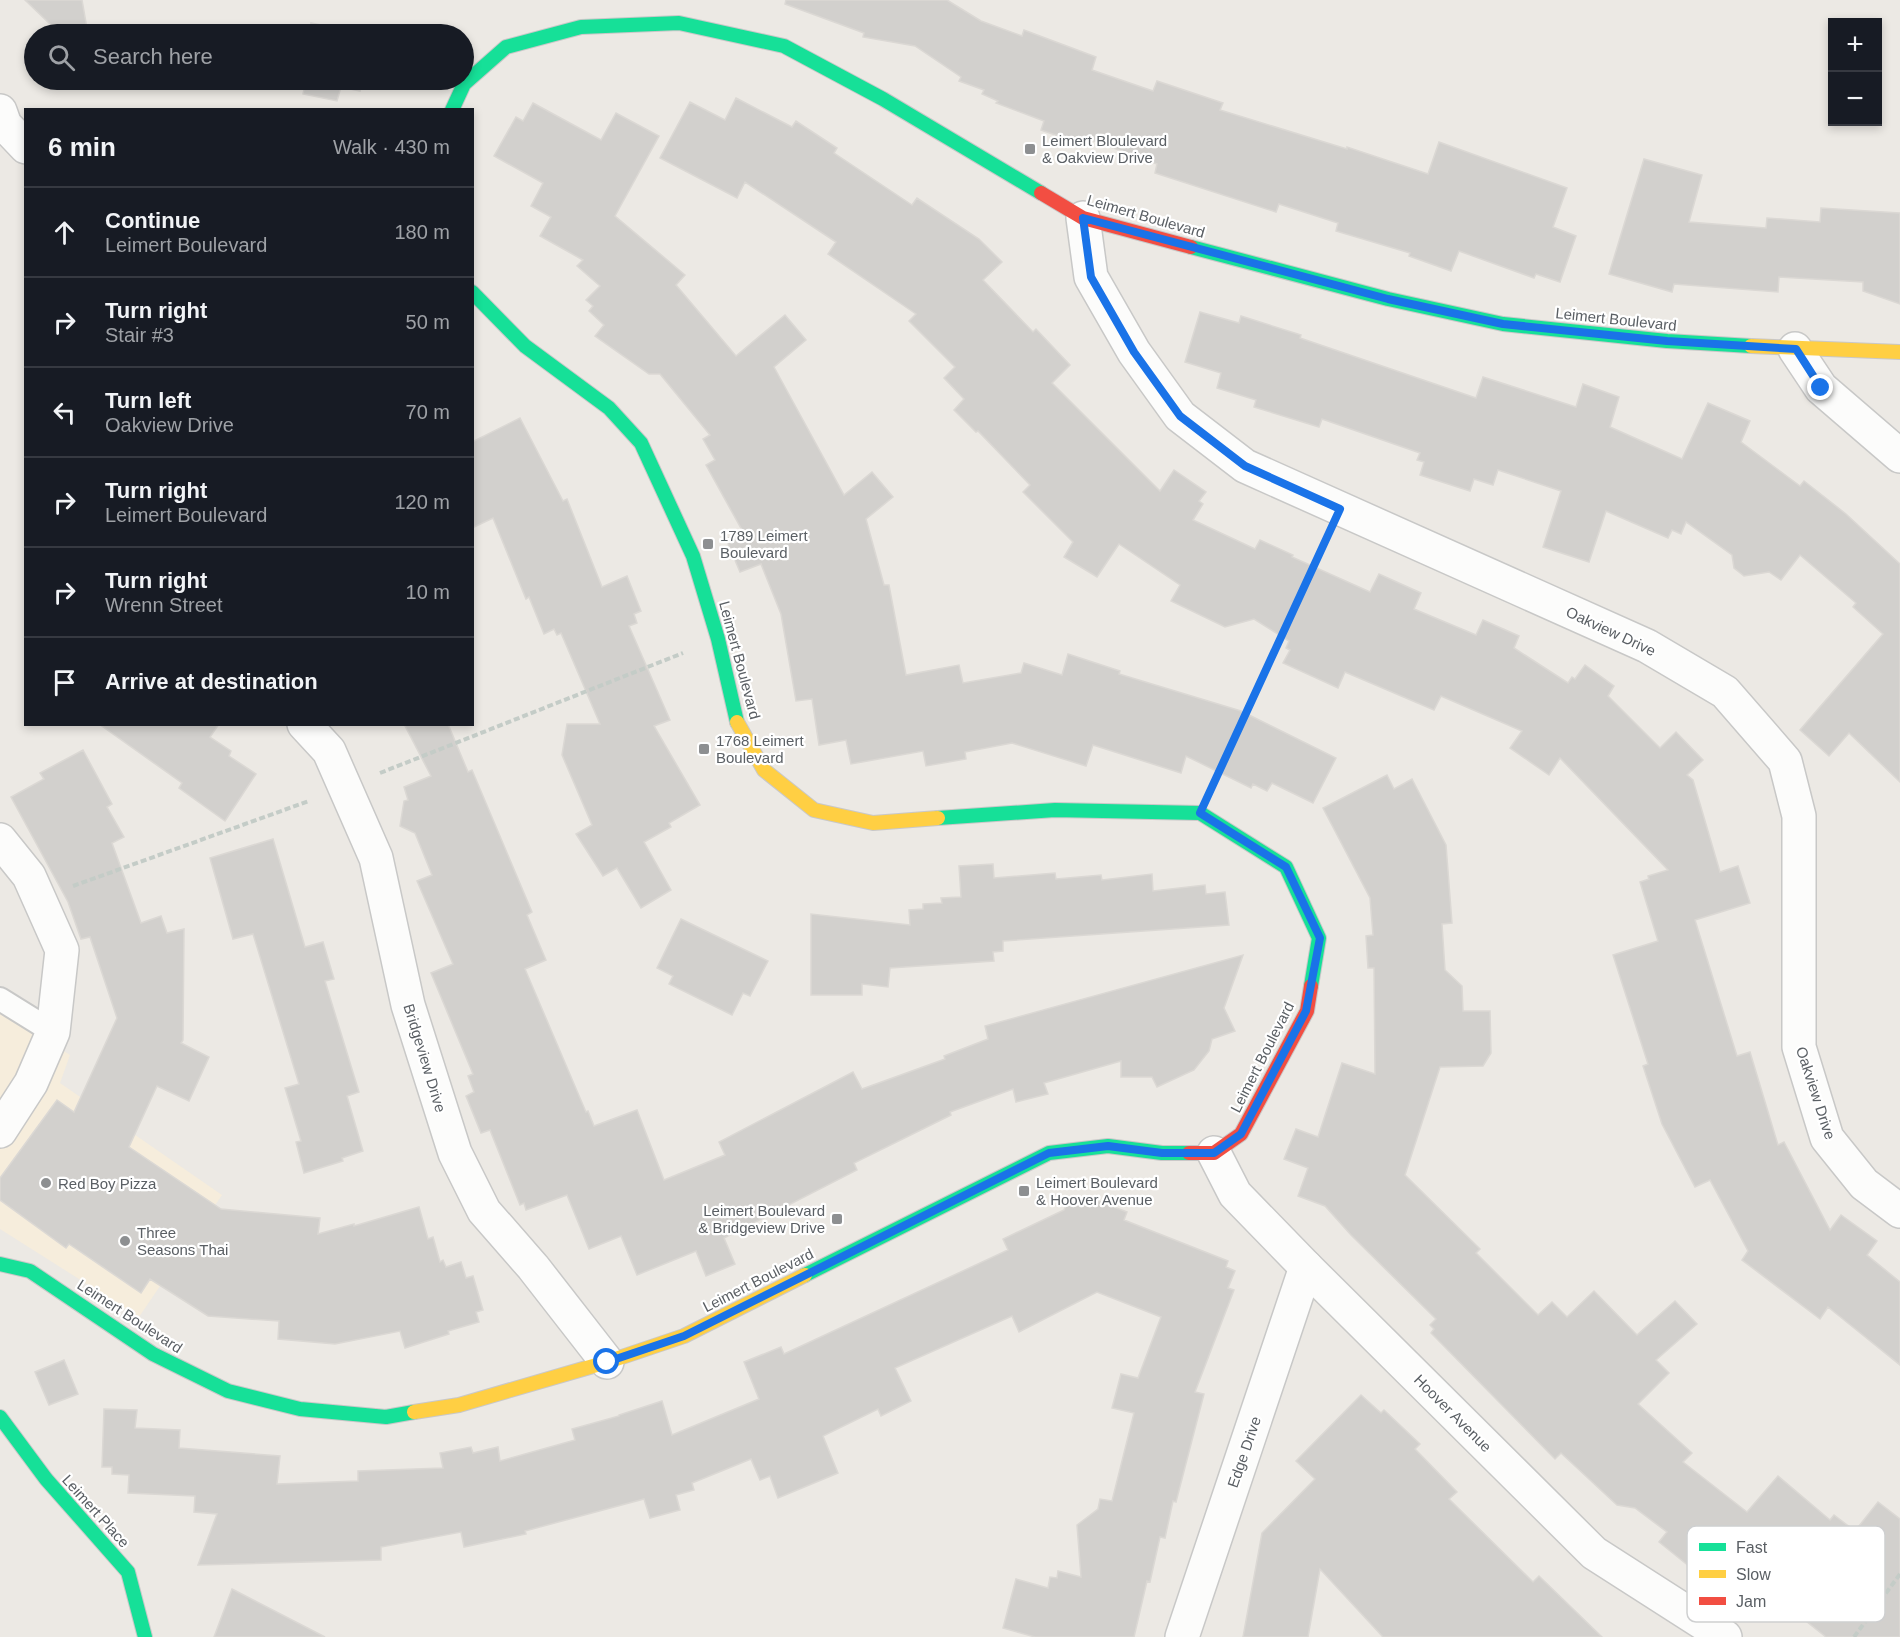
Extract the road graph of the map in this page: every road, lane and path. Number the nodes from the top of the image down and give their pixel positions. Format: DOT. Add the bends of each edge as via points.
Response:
graph roads {
  1 [pos="474,75"];
  2 [pos="461,90"];
  3 [pos="453,108"];
  4 [pos="0,111"];
  5 [pos="24,145"];
  6 [pos="1083,218"];
  7 [pos="474,294"];
  8 [pos="1796,349"];
  9 [pos="1900,352"];
  10 [pos="1900,456"];
  11 [pos="1340,509"];
  12 [pos="306,726"];
  13 [pos="1200,813"];
  14 [pos="0,840"];
  15 [pos="0,999"];
  16 [pos="52,1032"];
  17 [pos="0,1131"];
  18 [pos="1214,1153"];
  19 [pos="1900,1211"];
  20 [pos="0,1264"];
  21 [pos="1306,1267"];
  22 [pos="607,1362"];
  23 [pos="0,1417"];
  24 [pos="1900,1575"];
  25 [pos="1885,1595"];
  26 [pos="1687,1613"];
  27 [pos="1702,1622"];
  28 [pos="1865,1622"];
  29 [pos="145,1637"];
  30 [pos="1182,1637"];
  31 [pos="1725,1637"];
  32 [pos="1854,1637"];
  1 -- 6 [label="street, Leimert Boulevard" via="506,47 581,27 679,22 784,46 883,99"];
  2 -- 3 [label="street, Leimert Boulevard"];
  4 -- 5 [label="street" via="5,125"];
  6 -- 8 [label="street, Leimert Boulevard" via="1388,299 1503,324"];
  6 -- 11 [label="street, Oakview Drive" via="1091,277 1134,352 1180,416 1245,466"];
  7 -- 13 [label="street, Leimert Boulevard" via="525,346 609,408 640,443 693,556 718,639 736,721 764,770 814,810 873,823 1055,810"];
  8 -- 9 [label="street, Leimert Boulevard"];
  8 -- 10 [label="street" via="1821,388"];
  11 -- 13 [label="path"];
  11 -- 19 [label="street, Oakview Drive" via="1647,646 1725,692 1785,761 1799,816 1799,1047 1827,1138 1864,1185"];
  12 -- 22 [label="street, Bridgeview Drive" via="329,752 376,858 408,1005 455,1153 484,1211"];
  13 -- 18 [label="street, Leimert Boulevard" via="1286,867 1320,938 1306,1011 1241,1134"];
  14 -- 16 [label="street" via="29,876 62,950"];
  15 -- 16 [label="lane"];
  16 -- 17 [label="street" via="31,1083"];
  18 -- 21 [label="street, Hoover Avenue" via="1236,1194"];
  18 -- 22 [label="street, Leimert Boulevard" via="1162,1153 1108,1146 1049,1153 684,1336"];
  20 -- 22 [label="street, Leimert Boulevard" via="30,1271 153,1354 228,1392 300,1409 386,1417 459,1405"];
  21 -- 26 [label="street, Hoover Avenue" via="1594,1553"];
  21 -- 30 [label="street, Edge Drive"];
  23 -- 29 [label="street, Leimert Place" via="46,1479 128,1572"];
  24 -- 25 [label="path"];
  27 -- 31 [label="street, Hoover Avenue"];
  28 -- 32 [label="path"];
}
